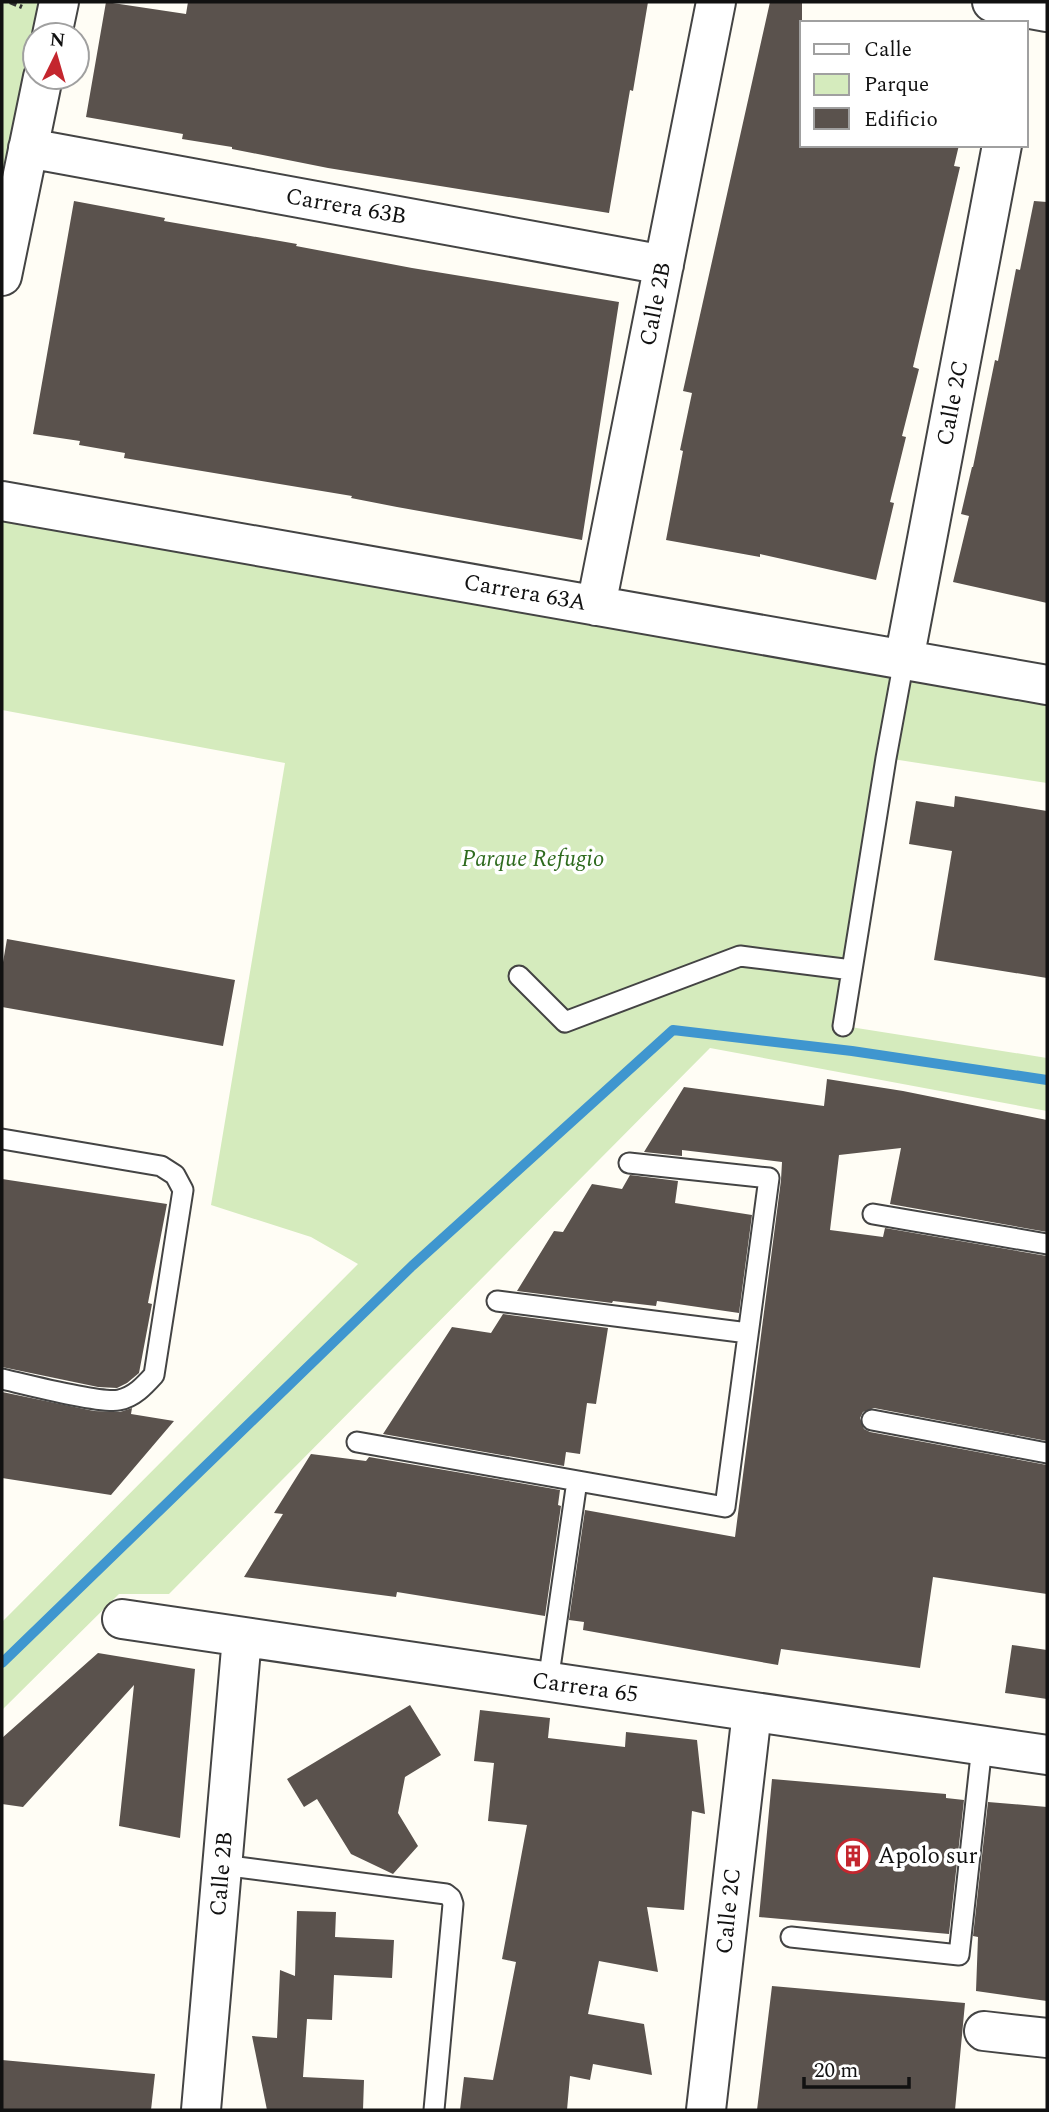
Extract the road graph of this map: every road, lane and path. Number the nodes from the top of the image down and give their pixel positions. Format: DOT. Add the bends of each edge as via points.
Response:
graph roads {
  1 [pos="59,2"];
  2 [pos="716,2"];
  3 [pos="55,21"];
  4 [pos="40,91"];
  5 [pos="1002,147"];
  6 [pos="28,148"];
  7 [pos="664,265"];
  8 [pos="2,276"];
  9 [pos="2,501"];
  10 [pos="596,606"];
  11 [pos="904,660"];
  12 [pos="1047,685"];
  13 [pos="852,970"];
  14 [pos="519,976"];
  15 [pos="843,1026"];
  16 [pos="2,1139"];
  17 [pos="629,1163"];
  18 [pos="873,1214"];
  19 [pos="1047,1244"];
  20 [pos="497,1301"];
  21 [pos="748,1333"];
  22 [pos="2,1379"];
  23 [pos="872,1420"];
  24 [pos="357,1442"];
  25 [pos="1047,1452"];
  26 [pos="577,1481"];
  27 [pos="122,1619"];
  28 [pos="242,1637"];
  29 [pos="548,1682"];
  30 [pos="751,1712"];
  31 [pos="982,1746"];
  32 [pos="1047,1755"];
  33 [pos="222,1865"];
  34 [pos="791,1937"];
  35 [pos="984,2031"];
  36 [pos="1047,2038"];
  37 [pos="201,2110"];
  38 [pos="434,2110"];
  39 [pos="706,2110"];
  1 -- 3 [label="street"];
  2 -- 7 [label="street, Calle 2B"];
  4 -- 6 [label="street"];
  5 -- 11 [label="street, Calle 2C"];
  6 -- 7 [label="street, Carrera 63B"];
  6 -- 8 [label="street"];
  7 -- 10 [label="street, Calle 2B"];
  9 -- 10 [label="street, Carrera 63A"];
  10 -- 11 [label="street, Carrera 63A"];
  11 -- 12 [label="street, Carrera 63A"];
  11 -- 13 [label="lane"];
  13 -- 14 [label="lane" via="740,956 565,1022"];
  13 -- 15 [label="lane"];
  16 -- 22 [label="lane" via="161,1166 175,1175 183,1190 154,1375 140,1390 118,1401"];
  17 -- 21 [label="lane" via="769,1178"];
  18 -- 19 [label="lane"];
  20 -- 21 [label="lane"];
  21 -- 26 [label="lane" via="725,1507"];
  23 -- 25 [label="lane"];
  24 -- 26 [label="lane"];
  26 -- 29 [label="lane"];
  27 -- 28 [label="street, Carrera 65"];
  28 -- 29 [label="street, Carrera 65"];
  28 -- 33 [label="street, Calle 2B"];
  29 -- 30 [label="street, Carrera 65"];
  30 -- 31 [label="street, Carrera 65"];
  30 -- 39 [label="street, Calle 2C"];
  31 -- 32 [label="street, Carrera 65"];
  31 -- 34 [label="lane" via="959,1955"];
  33 -- 37 [label="street, Calle 2B"];
  33 -- 38 [label="lane" via="451,1898"];
  35 -- 36 [label="street"];
}
